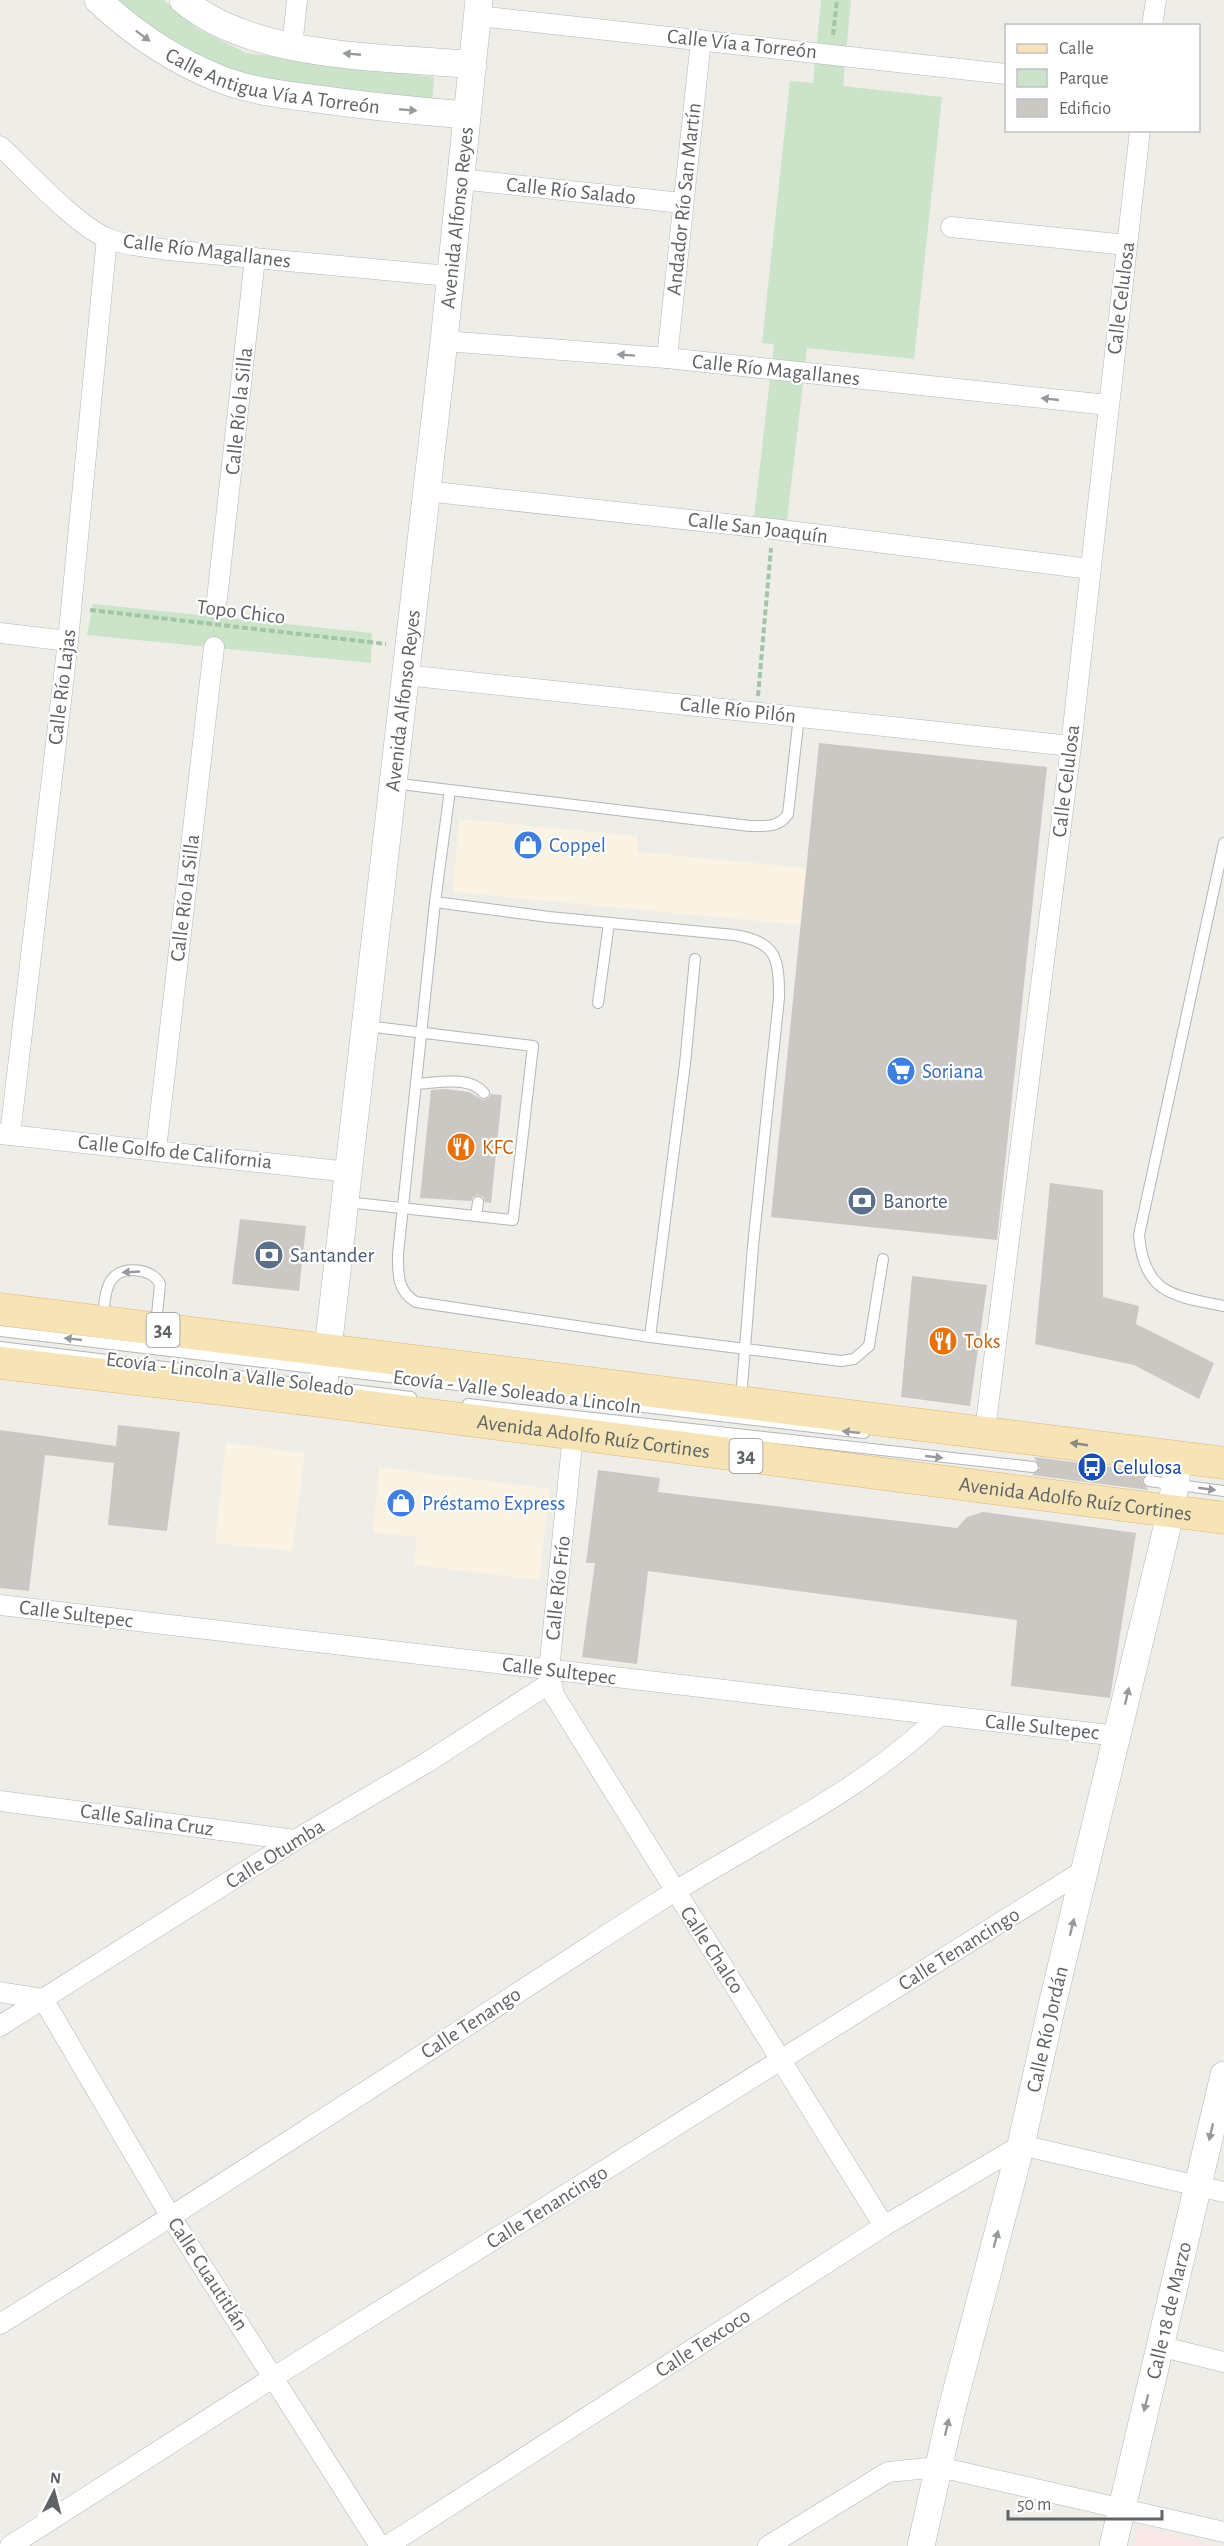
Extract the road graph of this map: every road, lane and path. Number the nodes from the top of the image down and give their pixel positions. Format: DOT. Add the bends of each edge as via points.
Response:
graph roads {
  1 [pos="98,0"];
  2 [pos="297,0"];
  3 [pos="837,0"];
  4 [pos="1155,0"];
  5 [pos="185,2"];
  6 [pos="478,8"];
  7 [pos="1152,24"];
  8 [pos="701,40"];
  9 [pos="292,47"];
  10 [pos="831,54"];
  11 [pos="473,65"];
  12 [pos="1005,74"];
  13 [pos="467,115"];
  14 [pos="1140,132"];
  15 [pos="0,146"];
  16 [pos="460,179"];
  17 [pos="682,203"];
  18 [pos="951,227"];
  19 [pos="107,238"];
  20 [pos="1127,244"];
  21 [pos="255,258"];
  22 [pos="449,276"];
  23 [pos="444,341"];
  24 [pos="667,358"];
  25 [pos="1108,405"];
  26 [pos="425,491"];
  27 [pos="773,529"];
  28 [pos="1090,569"];
  29 [pos="217,599"];
  30 [pos="71,608"];
  31 [pos="0,633"];
  32 [pos="68,641"];
  33 [pos="408,646"];
  34 [pos="214,647"];
  35 [pos="405,675"];
  36 [pos="756,712"];
  37 [pos="799,716"];
  38 [pos="1071,746"];
  39 [pos="392,783"];
  40 [pos="450,790"];
  41 [pos="1224,843"];
  42 [pos="435,902"];
  43 [pos="609,923"];
  44 [pos="695,959"];
  45 [pos="598,1003"];
  46 [pos="365,1026"];
  47 [pos="422,1034"];
  48 [pos="416,1084"];
  49 [pos="484,1093"];
  50 [pos="5,1134"];
  51 [pos="156,1150"];
  52 [pos="349,1172"];
  53 [pos="345,1202"];
  54 [pos="478,1202"];
  55 [pos="404,1208"];
  56 [pos="476,1216"];
  57 [pos="883,1259"];
  58 [pos="1224,1306"];
  59 [pos="0,1309"];
  60 [pos="103,1322"];
  61 [pos="156,1329"];
  62 [pos="0,1331"];
  63 [pos="650,1337"];
  64 [pos="0,1347"];
  65 [pos="746,1348"];
  66 [pos="0,1363"];
  67 [pos="324,1376"];
  68 [pos="424,1398"];
  69 [pos="741,1402"];
  70 [pos="458,1403"];
  71 [pos="985,1431"];
  72 [pos="573,1434"];
  73 [pos="882,1435"];
  74 [pos="1224,1463"];
  75 [pos="1033,1467"];
  76 [pos="1172,1478"];
  77 [pos="1224,1491"];
  78 [pos="1224,1518"];
  79 [pos="0,1605"];
  80 [pos="550,1676"];
  81 [pos="938,1717"];
  82 [pos="1118,1736"];
  83 [pos="0,1801"];
  84 [pos="295,1840"];
  85 [pos="1086,1869"];
  86 [pos="674,1891"];
  87 [pos="0,1992"];
  88 [pos="43,1999"];
  89 [pos="0,2026"];
  90 [pos="783,2060"];
  91 [pos="1224,2075"];
  92 [pos="1021,2145"];
  93 [pos="1211,2189"];
  94 [pos="171,2217"];
  95 [pos="884,2226"];
  96 [pos="0,2324"];
  97 [pos="1159,2346"];
  98 [pos="1224,2362"];
  99 [pos="274,2377"];
  100 [pos="939,2467"];
  101 [pos="1121,2507"];
  102 [pos="1224,2532"];
  103 [pos="10,2546"];
  104 [pos="380,2546"];
  105 [pos="387,2546"];
  106 [pos="768,2546"];
  107 [pos="921,2546"];
  108 [pos="1113,2546"];
  1 -- 13 [label="street, Calle Antigua Vía A Torreón, one-way" via="153,44 220,79 253,90 388,109"];
  2 -- 9 [label="street"];
  3 -- 10 [label="path"];
  4 -- 7 [label="street"];
  5 -- 9 [label="street, Calle Antigua Vía A Torreón" via="211,20"];
  6 -- 8 [label="street, Calle Vía a Torreón"];
  6 -- 11 [label="street, Avenida Alfonso Reyes"];
  8 -- 10 [label="street, Calle Vía a Torreón"];
  8 -- 17 [label="street, Andador Río San Martín"];
  11 -- 9 [label="street, Calle Antigua Vía A Torreón, one-way"];
  10 -- 12 [label="street, Calle Vía a Torreón"];
  11 -- 13 [label="street, Avenida Alfonso Reyes"];
  13 -- 16 [label="street, Avenida Alfonso Reyes"];
  14 -- 20 [label="street, Calle Celulosa"];
  15 -- 19 [label="street, Calle Río Magallanes" via="82,222"];
  16 -- 17 [label="street, Calle Río Salado"];
  16 -- 22 [label="street, Avenida Alfonso Reyes"];
  17 -- 24 [label="street, Andador Río San Martín"];
  18 -- 20 [label="street"];
  19 -- 21 [label="street, Calle Río Magallanes" via="134,246"];
  19 -- 30 [label="street, Calle Río Lajas"];
  20 -- 25 [label="street, Calle Celulosa"];
  21 -- 22 [label="street, Calle Río Magallanes"];
  21 -- 29 [label="street, Calle Río la Silla"];
  22 -- 23 [label="street, Avenida Alfonso Reyes"];
  24 -- 23 [label="street, Calle Río Magallanes, one-way"];
  23 -- 26 [label="street, Avenida Alfonso Reyes"];
  25 -- 24 [label="street, Calle Río Magallanes, one-way"];
  25 -- 28 [label="street, Calle Celulosa"];
  26 -- 27 [label="street, Calle San Joaquín"];
  26 -- 33 [label="street, Avenida Alfonso Reyes"];
  27 -- 28 [label="street, Calle San Joaquín"];
  27 -- 36 [label="path"];
  28 -- 38 [label="street, Calle Celulosa"];
  30 -- 32 [label="street, Calle Río Lajas"];
  30 -- 33 [label="path, Topo Chico"];
  31 -- 32 [label="street"];
  32 -- 50 [label="street, Calle Río Lajas"];
  33 -- 35 [label="street, Avenida Alfonso Reyes"];
  34 -- 51 [label="street, Calle Río la Silla"];
  35 -- 36 [label="street, Calle Río Pilón"];
  35 -- 39 [label="street, Avenida Alfonso Reyes"];
  36 -- 37 [label="street, Calle Río Pilón"];
  37 -- 38 [label="street, Calle Río Pilón"];
  37 -- 40 [label="lane" via="788,814 773,826"];
  38 -- 71 [label="street, Calle Celulosa"];
  39 -- 40 [label="lane"];
  39 -- 46 [label="street, Avenida Alfonso Reyes"];
  40 -- 42 [label="lane"];
  41 -- 58 [label="lane" via="1139,1235 1141,1256 1157,1286 1172,1294"];
  42 -- 43 [label="lane"];
  42 -- 47 [label="lane"];
  43 -- 45 [label="lane"];
  43 -- 65 [label="lane" via="750,938 769,947 779,970"];
  44 -- 63 [label="lane"];
  46 -- 47 [label="lane"];
  46 -- 52 [label="street, Avenida Alfonso Reyes"];
  47 -- 48 [label="lane"];
  47 -- 56 [label="lane" via="533,1046 513,1220"];
  48 -- 49 [label="lane" via="466,1082"];
  48 -- 55 [label="lane"];
  50 -- 51 [label="street, Calle Golfo de California"];
  51 -- 52 [label="street, Calle Golfo de California"];
  52 -- 53 [label="street, Avenida Alfonso Reyes"];
  53 -- 55 [label="lane"];
  53 -- 67 [label="street, Avenida Alfonso Reyes"];
  54 -- 56 [label="lane"];
  55 -- 56 [label="lane"];
  55 -- 63 [label="lane" via="398,1280 416,1302"];
  57 -- 65 [label="lane" via="873,1332 862,1354 841,1361"];
  59 -- 60 [label="main road, Avenida Adolfo Ruíz Cortines / 34"];
  60 -- 61 [label="main road, Avenida Adolfo Ruíz Cortines / 34"];
  61 -- 60 [label="lane, one-way" via="160,1284 151,1273 141,1271 120,1273 113,1278 108,1286"];
  61 -- 67 [label="main road, Avenida Adolfo Ruíz Cortines / 34"];
  67 -- 62 [label="lane, Ecovía - Valle Soleado a Lincoln, one-way"];
  63 -- 65 [label="lane"];
  64 -- 67 [label="lane, Ecovía - Lincoln a Valle Soleado"];
  65 -- 69 [label="lane"];
  66 -- 67 [label="main road, Avenida Adolfo Ruíz Cortines / 34"];
  67 -- 68 [label="lane, Ecovía - Lincoln a Valle Soleado"];
  67 -- 69 [label="main road, Avenida Adolfo Ruíz Cortines / 34"];
  67 -- 72 [label="main road, Avenida Adolfo Ruíz Cortines / 34"];
  73 -- 67 [label="lane, Ecovía - Valle Soleado a Lincoln, one-way"];
  69 -- 71 [label="main road, Avenida Adolfo Ruíz Cortines / 34"];
  70 -- 75 [label="lane, one-way"];
  76 -- 71 [label="main road, Avenida Adolfo Ruíz Cortines / 34, one-way"];
  72 -- 76 [label="main road, Avenida Adolfo Ruíz Cortines / 34"];
  72 -- 80 [label="street, Calle Río Frío"];
  74 -- 76 [label="main road, Avenida Adolfo Ruíz Cortines / 34"];
  76 -- 77 [label="lane, one-way"];
  76 -- 78 [label="main road, Avenida Adolfo Ruíz Cortines / 34"];
  82 -- 76 [label="street, Calle Río Jordán, one-way"];
  79 -- 80 [label="street, Calle Sultepec"];
  80 -- 81 [label="street, Calle Sultepec"];
  80 -- 84 [label="street, Calle Otumba" via="426,1763"];
  80 -- 86 [label="street, Calle Chalco" via="573,1729"];
  81 -- 82 [label="street, Calle Sultepec"];
  81 -- 86 [label="street, Calle Tenango" via="899,1754 859,1782"];
  82 -- 85 [label="street, Calle Río Jordán"];
  83 -- 84 [label="street, Calle Salina Cruz"];
  84 -- 88 [label="street, Calle Otumba"];
  85 -- 90 [label="street, Calle Tenancingo"];
  92 -- 85 [label="street, Calle Río Jordán, one-way"];
  86 -- 90 [label="street, Calle Chalco"];
  86 -- 94 [label="street, Calle Tenango"];
  87 -- 88 [label="street"];
  88 -- 89 [label="street, Calle Otumba"];
  88 -- 94 [label="street, Calle Cuautitlán"];
  90 -- 95 [label="street, Calle Chalco"];
  90 -- 99 [label="street, Calle Tenancingo"];
  91 -- 93 [label="street, Calle 18 de Marzo, one-way"];
  92 -- 93 [label="street"];
  92 -- 95 [label="street, Calle Texcoco"];
  100 -- 92 [label="street, Calle Río Jordán, one-way"];
  93 -- 97 [label="street, Calle 18 de Marzo"];
  94 -- 96 [label="street, Calle Tenango"];
  94 -- 99 [label="street, Calle Cuautitlán"];
  95 -- 105 [label="street, Calle Texcoco"];
  97 -- 98 [label="street"];
  97 -- 101 [label="street, Calle 18 de Marzo, one-way"];
  99 -- 103 [label="street, Calle Tenancingo"];
  99 -- 104 [label="street, Calle Cuautitlán"];
  100 -- 101 [label="street"];
  100 -- 106 [label="street" via="888,2472"];
  100 -- 107 [label="street, Calle Río Jordán"];
  101 -- 102 [label="street"];
  101 -- 108 [label="street, Calle 18 de Marzo"];
}
